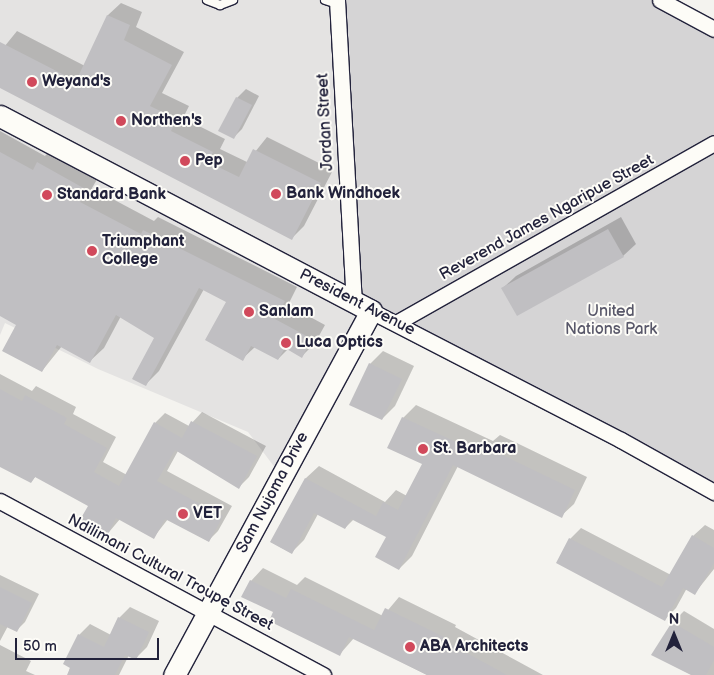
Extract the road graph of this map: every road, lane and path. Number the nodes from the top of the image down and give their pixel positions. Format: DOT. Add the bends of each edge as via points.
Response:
graph roads {
  1 [pos="207,0"];
  2 [pos="233,0"];
  3 [pos="660,0"];
  4 [pos="333,1"];
  5 [pos="714,29"];
  6 [pos="0,116"];
  7 [pos="714,143"];
  8 [pos="362,307"];
  9 [pos="396,322"];
  10 [pos="714,492"];
  11 [pos="0,501"];
  12 [pos="208,613"];
  13 [pos="174,675"];
  14 [pos="323,675"];
  1 -- 2 [label="lane" via="220,5"];
  3 -- 5 [label="street"];
  4 -- 8 [label="street, Jordan Street"];
  6 -- 8 [label="street, President Avenue"];
  7 -- 9 [label="street, Reverend James Ngaripue Street"];
  8 -- 9 [label="street, President Avenue"];
  8 -- 12 [label="street, Sam Nujoma Drive"];
  9 -- 10 [label="street, President Avenue"];
  11 -- 12 [label="street, Ndilimani Cultural Troupe Street"];
  12 -- 13 [label="street, Sam Nujoma Drive"];
  12 -- 14 [label="street, Ndilimani Cultural Troupe Street"];
}
